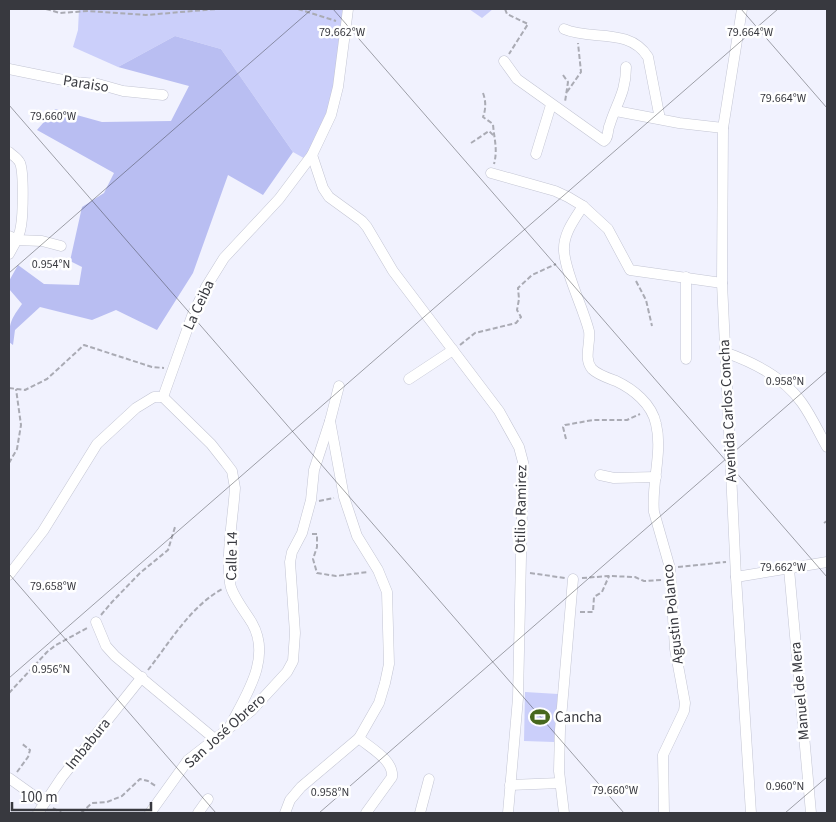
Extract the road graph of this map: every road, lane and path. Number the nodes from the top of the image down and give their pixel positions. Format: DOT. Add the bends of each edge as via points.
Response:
graph roads {
  1 [pos="46,9"];
  2 [pos="217,9"];
  3 [pos="298,9"];
  4 [pos="348,9"];
  5 [pos="505,9"];
  6 [pos="742,9"];
  7 [pos="346,23"];
  8 [pos="564,29"];
  9 [pos="576,34"];
  10 [pos="504,61"];
  11 [pos="626,67"];
  12 [pos="9,69"];
  13 [pos="563,75"];
  14 [pos="567,92"];
  15 [pos="483,93"];
  16 [pos="163,95"];
  17 [pos="551,105"];
  18 [pos="616,111"];
  19 [pos="563,112"];
  20 [pos="660,119"];
  21 [pos="723,128"];
  22 [pos="494,136"];
  23 [pos="471,143"];
  24 [pos="9,152"];
  25 [pos="536,154"];
  26 [pos="312,155"];
  27 [pos="491,173"];
  28 [pos="582,206"];
  29 [pos="13,238"];
  30 [pos="61,246"];
  31 [pos="9,254"];
  32 [pos="566,261"];
  33 [pos="630,270"];
  34 [pos="686,277"];
  35 [pos="722,283"];
  36 [pos="652,326"];
  37 [pos="453,350"];
  38 [pos="724,352"];
  39 [pos="686,359"];
  40 [pos="174,368"];
  41 [pos="409,379"];
  42 [pos="338,386"];
  43 [pos="9,388"];
  44 [pos="16,389"];
  45 [pos="163,397"];
  46 [pos="649,409"];
  47 [pos="330,421"];
  48 [pos="566,439"];
  49 [pos="827,447"];
  50 [pos="9,463"];
  51 [pos="600,475"];
  52 [pos="656,477"];
  53 [pos="344,497"];
  54 [pos="312,500"];
  55 [pos="175,527"];
  56 [pos="302,533"];
  57 [pos="736,561"];
  58 [pos="827,562"];
  59 [pos="670,568"];
  60 [pos="789,569"];
  61 [pos="378,570"];
  62 [pos="520,572"];
  63 [pos="9,575"];
  64 [pos="609,576"];
  65 [pos="736,577"];
  66 [pos="573,579"];
  67 [pos="671,579"];
  68 [pos="230,585"];
  69 [pos="570,614"];
  70 [pos="96,622"];
  71 [pos="142,677"];
  72 [pos="9,693"];
  73 [pos="228,730"];
  74 [pos="359,738"];
  75 [pos="216,740"];
  76 [pos="21,743"];
  77 [pos="10,779"];
  78 [pos="429,779"];
  79 [pos="560,783"];
  80 [pos="510,785"];
  81 [pos="164,792"];
  82 [pos="208,799"];
  83 [pos="44,803"];
  84 [pos="38,813"];
  85 [pos="81,813"];
  86 [pos="150,813"];
  87 [pos="198,813"];
  88 [pos="285,813"];
  89 [pos="366,813"];
  90 [pos="420,813"];
  91 [pos="508,813"];
  92 [pos="564,813"];
  93 [pos="664,813"];
  94 [pos="751,813"];
  95 [pos="811,813"];
  1 -- 2 [label="path" via="60,13 88,10 146,15"];
  3 -- 7 [label="path"];
  4 -- 7 [label="street, La Ceiba"];
  5 -- 10 [label="path" via="508,14 528,24"];
  6 -- 21 [label="street, Avenida Carlos Concha"];
  7 -- 26 [label="street, La Ceiba" via="335,101"];
  8 -- 9 [label="street"];
  9 -- 14 [label="path" via="581,72"];
  9 -- 20 [label="street" via="620,37 634,42 643,50 648,57"];
  10 -- 17 [label="street" via="517,79"];
  11 -- 18 [label="street" via="624,90"];
  12 -- 16 [label="street, Paraiso"];
  13 -- 14 [label="path" via="568,82"];
  14 -- 19 [label="path"];
  15 -- 22 [label="path" via="483,117 493,124"];
  17 -- 19 [label="street"];
  17 -- 25 [label="street"];
  18 -- 19 [label="street" via="604,142"];
  18 -- 20 [label="street"];
  20 -- 21 [label="street"];
  21 -- 35 [label="street, Avenida Carlos Concha"];
  22 -- 23 [label="path" via="488,131"];
  22 -- 27 [label="path" via="497,145"];
  24 -- 29 [label="street" via="19,161 21,168 22,227"];
  26 -- 37 [label="street, Otilio Ramirez" via="329,197 367,227 393,271"];
  26 -- 40 [label="street, La Ceiba" via="279,199 224,258 192,316"];
  27 -- 28 [label="street" via="555,191"];
  28 -- 32 [label="street, Agustin Polanco" via="568,230 564,251"];
  28 -- 33 [label="street" via="608,229"];
  29 -- 30 [label="street"];
  29 -- 31 [label="street"];
  32 -- 37 [label="path" via="532,275 518,288 517,310 521,317 516,323 475,333"];
  32 -- 46 [label="street, Agustin Polanco" via="589,334 589,364 638,395"];
  33 -- 34 [label="street"];
  33 -- 36 [label="path" via="646,300"];
  34 -- 35 [label="street"];
  34 -- 39 [label="street"];
  35 -- 38 [label="street, Avenida Carlos Concha"];
  37 -- 41 [label="street"];
  37 -- 62 [label="street, Otilio Ramirez" via="499,411 522,456"];
  38 -- 49 [label="street" via="744,359 788,387 802,402"];
  38 -- 57 [label="street, Avenida Carlos Concha"];
  40 -- 44 [label="path" via="152,367 84,345 47,379 25,390"];
  40 -- 45 [label="street, La Ceiba"];
  42 -- 47 [label="street, San José Obrero"];
  43 -- 44 [label="path"];
  44 -- 50 [label="path" via="21,425 17,449"];
  45 -- 63 [label="street" via="154,397 136,408 97,444 43,530"];
  45 -- 68 [label="street, Calle 14" via="211,444 232,471 235,488"];
  46 -- 48 [label="path" via="627,420 565,425"];
  46 -- 52 [label="street, Agustin Polanco" via="656,424"];
  47 -- 53 [label="street"];
  47 -- 54 [label="street, San José Obrero" via="314,470"];
  51 -- 52 [label="street"];
  52 -- 59 [label="street, Agustin Polanco" via="654,512"];
  53 -- 54 [label="path"];
  53 -- 61 [label="street" via="357,536"];
  54 -- 56 [label="street, San José Obrero"];
  55 -- 70 [label="path" via="168,550 140,573"];
  56 -- 61 [label="path" via="317,534 313,559 317,573 336,576"];
  56 -- 73 [label="street, San José Obrero" via="290,562 295,633 293,661 251,711"];
  57 -- 59 [label="path"];
  57 -- 65 [label="street, Avenida Carlos Concha"];
  58 -- 60 [label="street"];
  59 -- 67 [label="street, Agustin Polanco"];
  60 -- 65 [label="street"];
  60 -- 95 [label="street, Manuel de Mera"];
  61 -- 74 [label="street" via="387,592 389,664 379,703"];
  62 -- 66 [label="path"];
  62 -- 80 [label="street, Otilio Ramirez" via="518,698"];
  64 -- 66 [label="path"];
  64 -- 67 [label="path" via="635,577 644,581"];
  64 -- 69 [label="path" via="602,592 594,597 593,612 573,611"];
  65 -- 94 [label="street, Avenida Carlos Concha"];
  66 -- 69 [label="street"];
  67 -- 93 [label="street, Agustin Polanco" via="684,711 663,755"];
  68 -- 71 [label="path" via="210,596 187,620"];
  68 -- 73 [label="street, Calle 14" via="254,627 259,641 259,663"];
  69 -- 79 [label="street" via="560,730"];
  70 -- 71 [label="street" via="106,646"];
  70 -- 72 [label="path" via="47,652"];
  71 -- 75 [label="street"];
  71 -- 83 [label="street, Imbabura"];
  73 -- 75 [label="street, San José Obrero"];
  74 -- 88 [label="street" via="301,786"];
  74 -- 89 [label="street" via="385,760 393,772"];
  75 -- 81 [label="street, San José Obrero" via="188,760"];
  76 -- 77 [label="path" via="30,750 28,757"];
  77 -- 83 [label="street"];
  78 -- 90 [label="street"];
  79 -- 80 [label="street"];
  79 -- 92 [label="street"];
  80 -- 91 [label="street, Otilio Ramirez"];
  81 -- 85 [label="path" via="140,779 122,796 92,804"];
  81 -- 86 [label="street, San José Obrero"];
  82 -- 87 [label="street"];
  83 -- 84 [label="street, Imbabura"];
}
